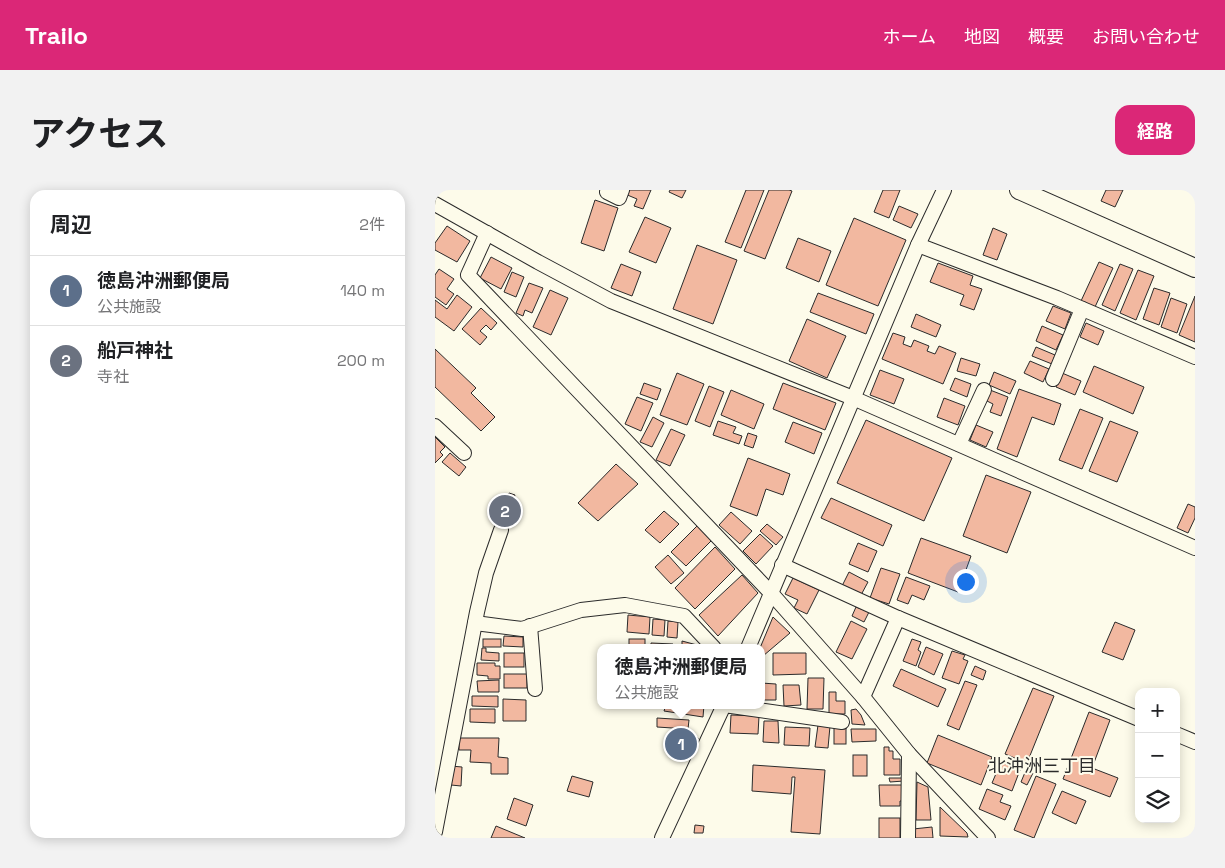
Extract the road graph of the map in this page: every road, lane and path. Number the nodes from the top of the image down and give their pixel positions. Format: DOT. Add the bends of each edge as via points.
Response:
graph roads {
  1 [pos="622,190"];
  2 [pos="944,190"];
  3 [pos="1019,190"];
  4 [pos="607,192"];
  5 [pos="435,204"];
  6 [pos="487,233"];
  7 [pos="918,245"];
  8 [pos="1195,268"];
  9 [pos="1082,309"];
  10 [pos="1195,357"];
  11 [pos="1053,379"];
  12 [pos="984,390"];
  13 [pos="853,398"];
  14 [pos="435,426"];
  15 [pos="959,444"];
  16 [pos="464,453"];
  17 [pos="501,530"];
  18 [pos="1195,548"];
  19 [pos="782,566"];
  20 [pos="771,593"];
  21 [pos="899,618"];
  22 [pos="475,623"];
  23 [pos="530,626"];
  24 [pos="710,644"];
  25 [pos="750,644"];
  26 [pos="535,689"];
  27 [pos="863,697"];
  28 [pos="722,709"];
  29 [pos="752,709"];
  30 [pos="1135,717"];
  31 [pos="842,722"];
  32 [pos="1180,736"];
  33 [pos="1195,742"];
  34 [pos="909,754"];
  35 [pos="435,832"];
  36 [pos="662,838"];
  37 [pos="908,838"];
  38 [pos="988,838"];
  1 -- 4 [label="street" via="619,198"];
  2 -- 7 [label="street"];
  3 -- 8 [label="street"];
  5 -- 6 [label="street"];
  6 -- 13 [label="street" via="611,300"];
  6 -- 20 [label="street" via="468,275"];
  7 -- 9 [label="street"];
  7 -- 13 [label="street"];
  9 -- 10 [label="street"];
  9 -- 11 [label="street"];
  12 -- 15 [label="street"];
  13 -- 15 [label="street"];
  13 -- 19 [label="street"];
  14 -- 16 [label="street"];
  15 -- 18 [label="street"];
  17 -- 22 [label="street"];
  19 -- 20 [label="street"];
  19 -- 21 [label="street"];
  20 -- 25 [label="street"];
  20 -- 27 [label="street"];
  21 -- 27 [label="street"];
  21 -- 30 [label="street"];
  22 -- 23 [label="street" via="522,629"];
  22 -- 35 [label="street"];
  23 -- 24 [label="street" via="581,610 625,605 685,616"];
  23 -- 26 [label="street"];
  27 -- 34 [label="street"];
  28 -- 36 [label="street"];
  29 -- 31 [label="street"];
  32 -- 33 [label="street"];
  34 -- 37 [label="street"];
  34 -- 38 [label="street"];
}
